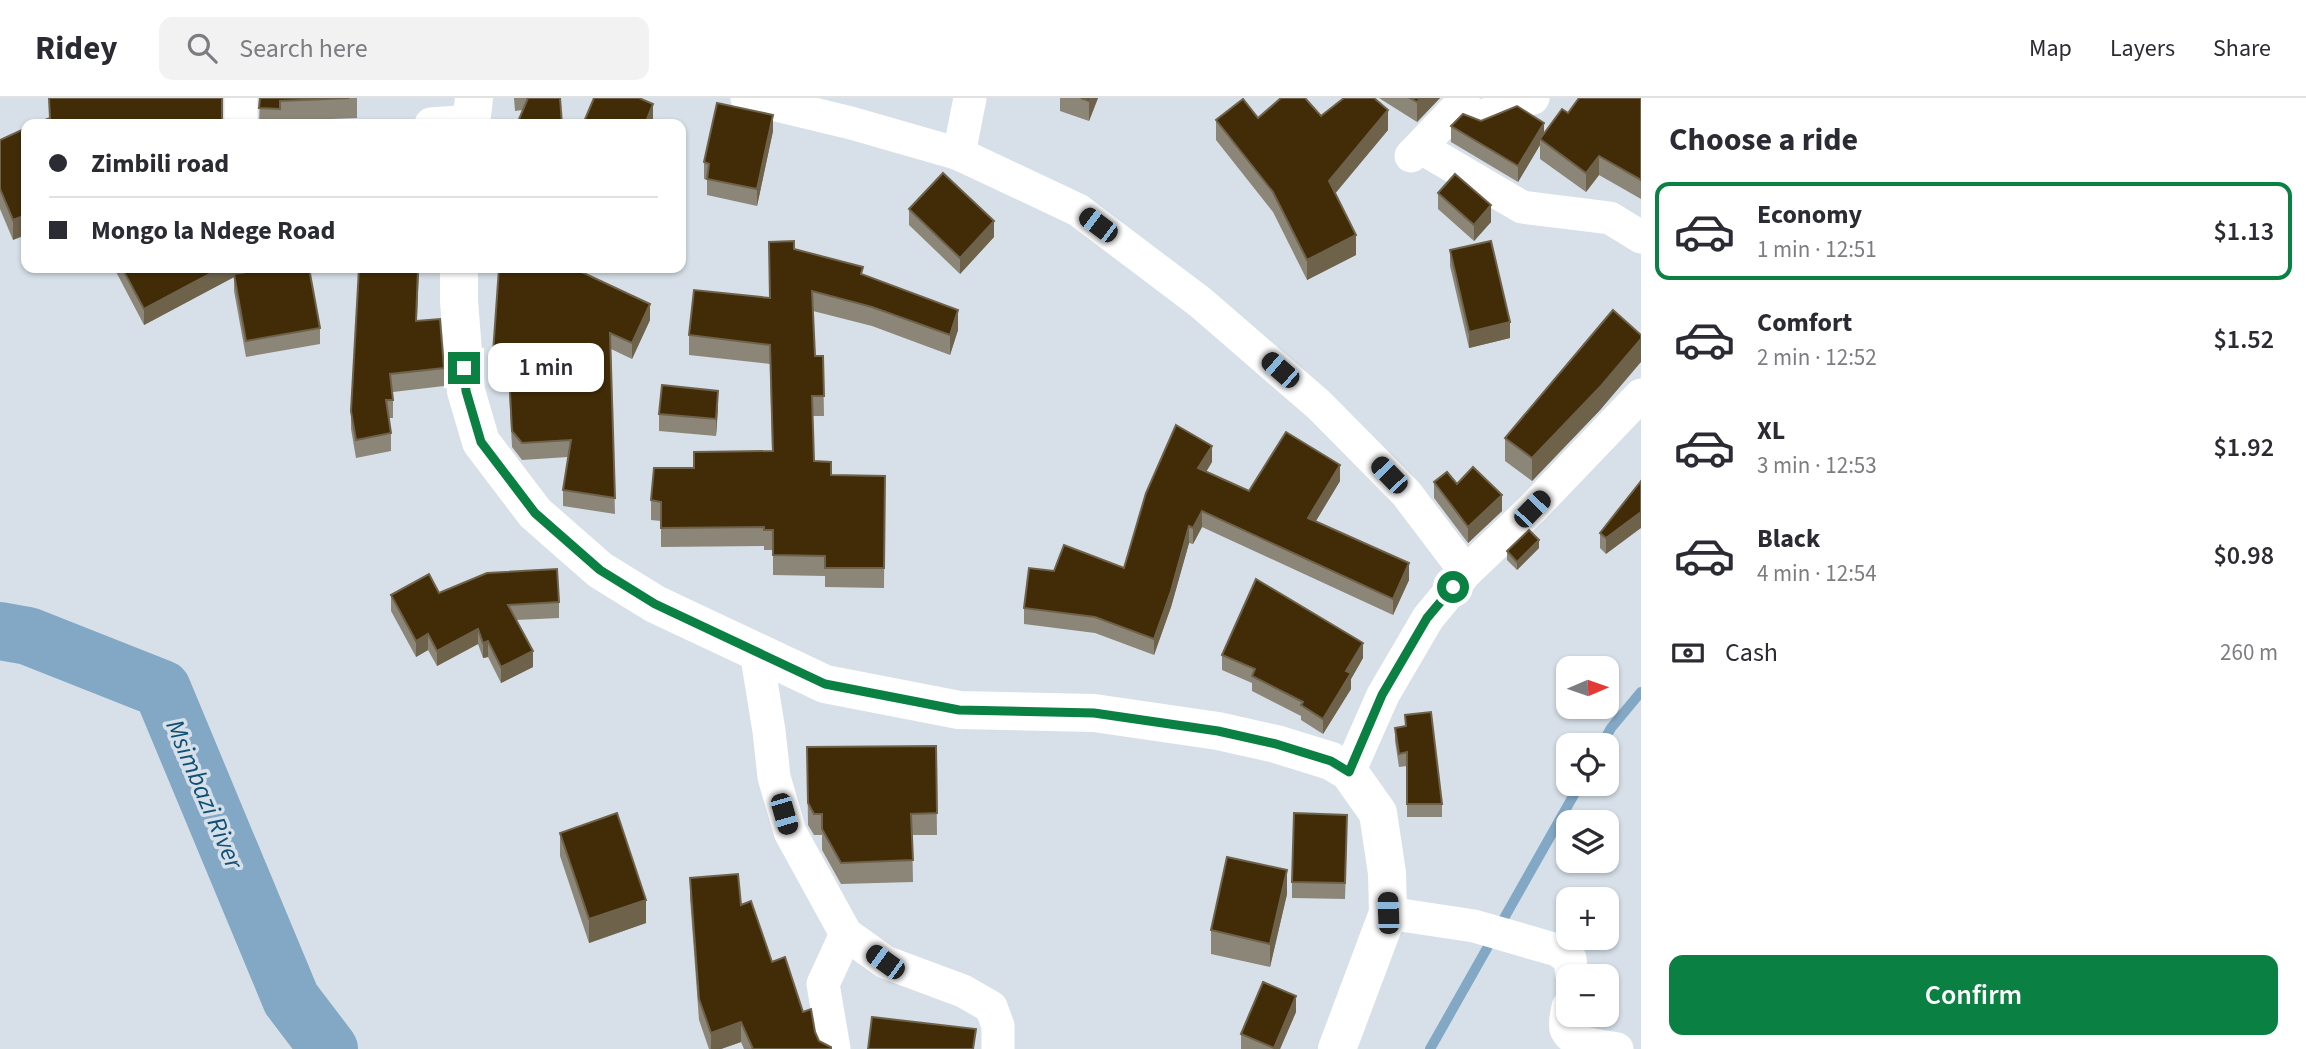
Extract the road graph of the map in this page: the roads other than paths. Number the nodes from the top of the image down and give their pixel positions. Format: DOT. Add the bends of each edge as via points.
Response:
graph roads {
  1 [pos="241,98"];
  2 [pos="747,98"];
  3 [pos="970,98"];
  4 [pos="1533,98"];
  5 [pos="472,115"];
  6 [pos="241,119"];
  7 [pos="454,119"];
  8 [pos="959,154"];
  9 [pos="1641,237"];
  10 [pos="459,273"];
  11 [pos="1641,396"];
  12 [pos="1466,572"];
  13 [pos="756,651"];
  14 [pos="1349,772"];
  15 [pos="1388,913"];
  16 [pos="846,934"];
  17 [pos="1571,964"];
  18 [pos="1565,1027"];
  19 [pos="834,1049"];
  20 [pos="999,1049"];
  21 [pos="1338,1049"];
  22 [pos="1617,1049"];
  1 -- 6 [label="street"];
  2 -- 8 [label="street"];
  3 -- 8 [label="street"];
  4 -- 9 [label="street" via="1481,118 1459,106 1415,152 1522,207 1611,218"];
  5 -- 7 [label="street"];
  8 -- 12 [label="street" via="1078,210 1200,302 1320,405 1406,493"];
  10 -- 13 [label="street" via="466,391 481,442 535,513 622,584"];
  11 -- 12 [label="street"];
  12 -- 14 [label="street" via="1427,618 1382,695"];
  13 -- 14 [label="street" via="825,684 959,710 1094,713 1218,731 1331,761"];
  13 -- 16 [label="street" via="774,777 790,832"];
  14 -- 15 [label="street" via="1378,813"];
  15 -- 17 [label="street" via="1474,926 1557,950"];
  15 -- 21 [label="street"];
  16 -- 19 [label="street" via="823,984"];
  16 -- 20 [label="street" via="885,962 963,991 990,1007 998,1026"];
  18 -- 22 [label="street" via="1571,1036"];
}
